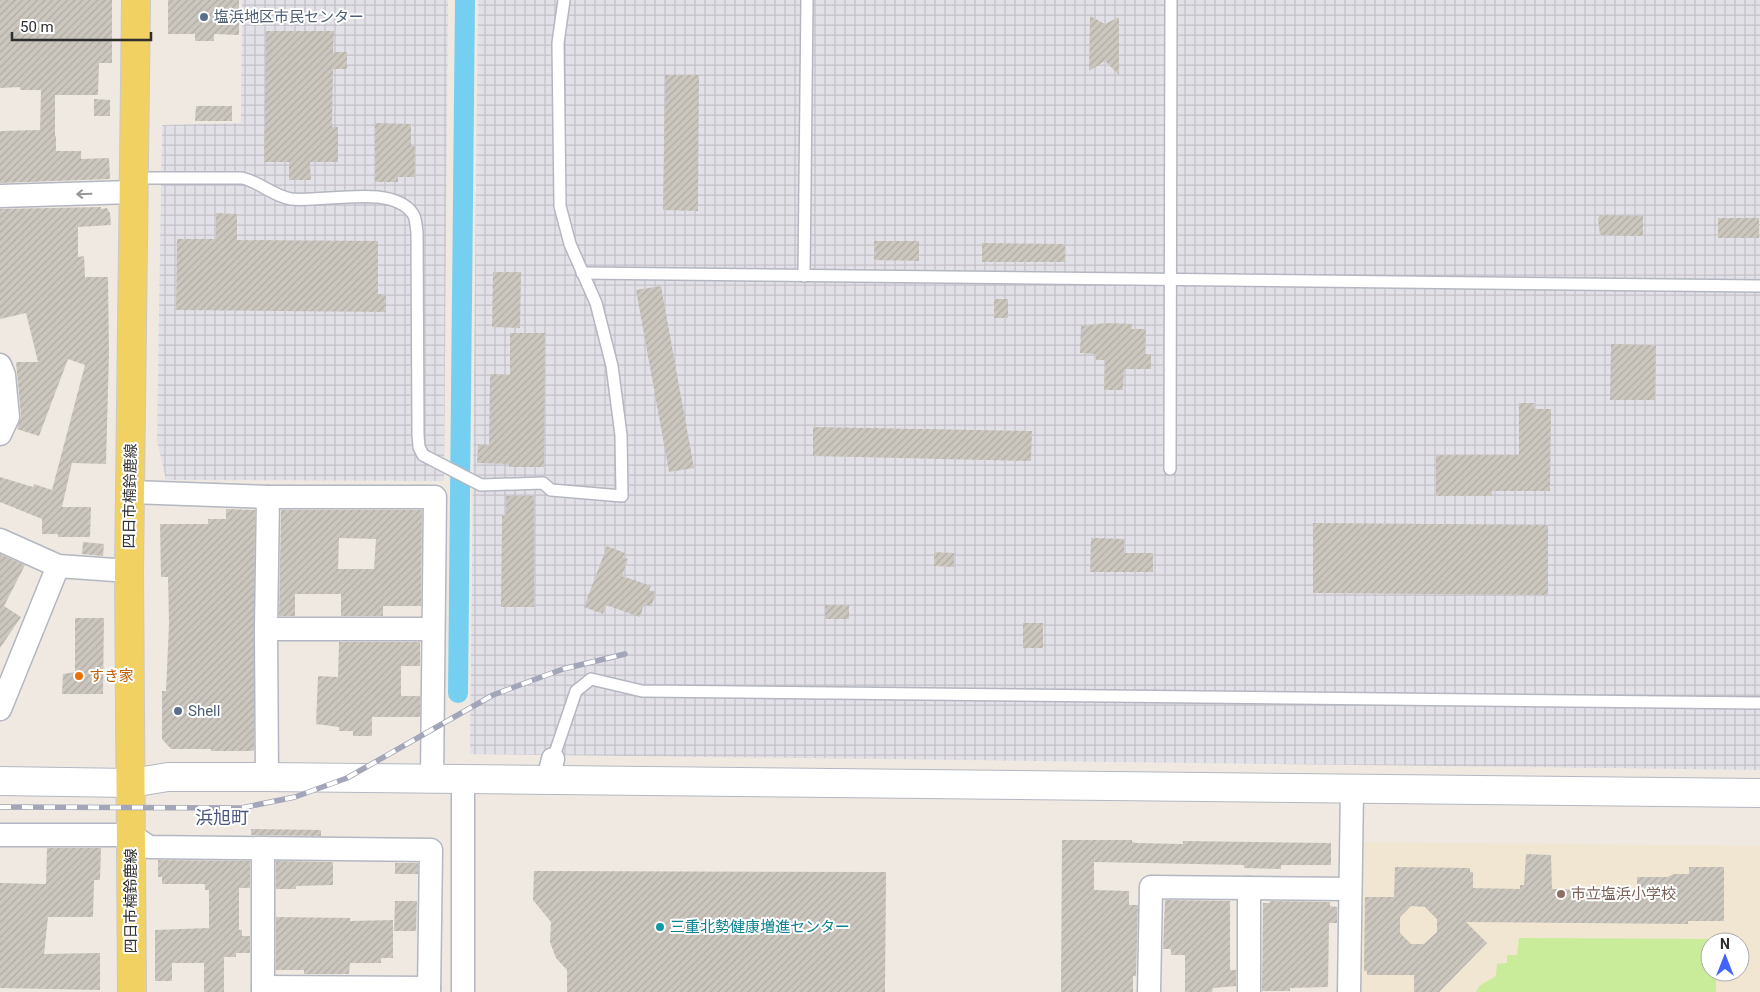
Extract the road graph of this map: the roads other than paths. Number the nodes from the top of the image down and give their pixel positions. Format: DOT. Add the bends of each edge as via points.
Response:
graph roads {
  1 [pos="136,0"];
  2 [pos="564,0"];
  3 [pos="807,0"];
  4 [pos="1171,0"];
  5 [pos="133,185"];
  6 [pos="0,196"];
  7 [pos="582,273"];
  8 [pos="804,276"];
  9 [pos="1169,279"];
  10 [pos="1760,286"];
  11 [pos="0,364"];
  12 [pos="0,434"];
  13 [pos="1170,469"];
  14 [pos="131,492"];
  15 [pos="268,496"];
  16 [pos="0,540"];
  17 [pos="58,566"];
  18 [pos="129,571"];
  19 [pos="266,629"];
  20 [pos="433,629"];
  21 [pos="1760,703"];
  22 [pos="0,709"];
  23 [pos="550,769"];
  24 [pos="267,777"];
  25 [pos="432,779"];
  26 [pos="463,780"];
  27 [pos="0,781"];
  28 [pos="131,783"];
  29 [pos="1352,788"];
  30 [pos="1760,793"];
  31 [pos="0,835"];
  32 [pos="131,835"];
  33 [pos="263,848"];
  34 [pos="1249,888"];
  35 [pos="1350,889"];
  36 [pos="263,989"];
  37 [pos="429,990"];
  38 [pos="132,992"];
  39 [pos="463,992"];
  40 [pos="1149,992"];
  41 [pos="1249,992"];
  42 [pos="1349,992"];
  1 -- 5 [label="main road, 四日市楠鈴鹿線"];
  2 -- 7 [label="lane" via="558,43 560,206"];
  3 -- 8 [label="lane"];
  4 -- 9 [label="lane"];
  5 -- 6 [label="street, one-way"];
  5 -- 7 [label="lane" via="242,178 254,180 279,196 293,199 372,197 398,201 414,214 417,232 419,447 424,455 481,485 543,483 551,490 622,496 622,435 612,366 596,303"];
  5 -- 14 [label="main road, 四日市楠鈴鹿線"];
  7 -- 8 [label="lane"];
  8 -- 9 [label="lane"];
  9 -- 10 [label="lane"];
  9 -- 13 [label="lane"];
  11 -- 12 [label="street" via="8,417"];
  14 -- 15 [label="street"];
  14 -- 18 [label="main road, 四日市楠鈴鹿線"];
  15 -- 19 [label="street"];
  15 -- 20 [label="street" via="435,497"];
  16 -- 17 [label="street"];
  17 -- 18 [label="street"];
  17 -- 22 [label="street"];
  18 -- 28 [label="main road, 四日市楠鈴鹿線"];
  19 -- 20 [label="street"];
  19 -- 24 [label="street"];
  20 -- 25 [label="street"];
  21 -- 23 [label="lane" via="642,691 591,679 576,691"];
  23 -- 26 [label="street"];
  23 -- 29 [label="street"];
  24 -- 25 [label="street"];
  24 -- 28 [label="street" via="168,777"];
  25 -- 26 [label="street"];
  26 -- 39 [label="street"];
  27 -- 28 [label="street"];
  28 -- 32 [label="main road, 四日市楠鈴鹿線"];
  29 -- 30 [label="street"];
  29 -- 35 [label="street"];
  31 -- 32 [label="street"];
  32 -- 33 [label="street" via="149,847"];
  32 -- 38 [label="main road, 四日市楠鈴鹿線"];
  33 -- 36 [label="street"];
  33 -- 37 [label="street" via="431,850"];
  34 -- 35 [label="street"];
  34 -- 40 [label="street" via="1151,887"];
  34 -- 41 [label="street"];
  35 -- 42 [label="street"];
  36 -- 37 [label="street"];
}
